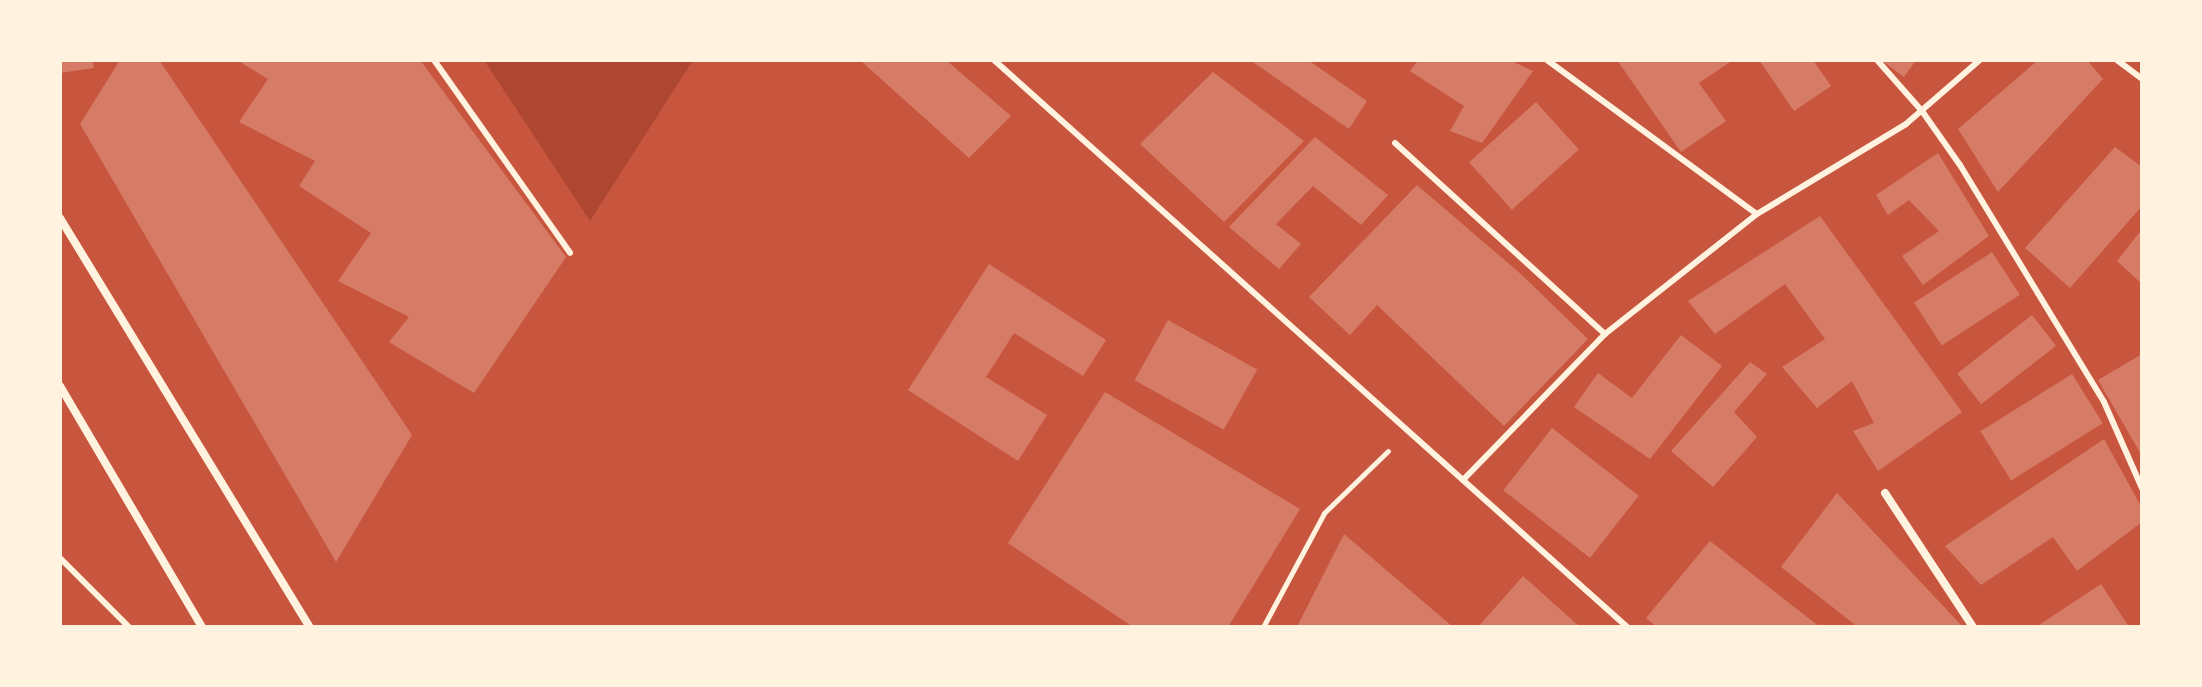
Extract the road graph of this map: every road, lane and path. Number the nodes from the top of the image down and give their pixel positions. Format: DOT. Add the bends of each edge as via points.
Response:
graph roads {
  1 [pos="434,60"];
  2 [pos="994,60"];
  3 [pos="1547,60"];
  4 [pos="1877,60"];
  5 [pos="1980,60"];
  6 [pos="2117,60"];
  7 [pos="2142,79"];
  8 [pos="1922,111"];
  9 [pos="1395,143"];
  10 [pos="1757,214"];
  11 [pos="60,218"];
  12 [pos="570,253"];
  13 [pos="1605,334"];
  14 [pos="60,386"];
  15 [pos="1409,431"];
  16 [pos="1463,480"];
  17 [pos="2142,488"];
  18 [pos="1885,493"];
  19 [pos="60,558"];
  20 [pos="129,627"];
  21 [pos="202,627"];
  22 [pos="310,627"];
  23 [pos="1263,627"];
  24 [pos="1627,627"];
  25 [pos="1973,627"];
  1 -- 12 [label="lane"];
  2 -- 15 [label="lane"];
  3 -- 10 [label="lane"];
  4 -- 8 [label="lane"];
  5 -- 8 [label="lane"];
  6 -- 7 [label="lane"];
  8 -- 10 [label="lane"];
  8 -- 17 [label="lane" via="2104,402"];
  9 -- 13 [label="lane"];
  10 -- 13 [label="lane"];
  11 -- 22 [label="street"];
  13 -- 16 [label="lane"];
  14 -- 21 [label="street"];
  15 -- 16 [label="lane"];
  15 -- 23 [label="path" via="1324,513"];
  16 -- 24 [label="lane"];
  18 -- 25 [label="street"];
  19 -- 20 [label="lane"];
}
